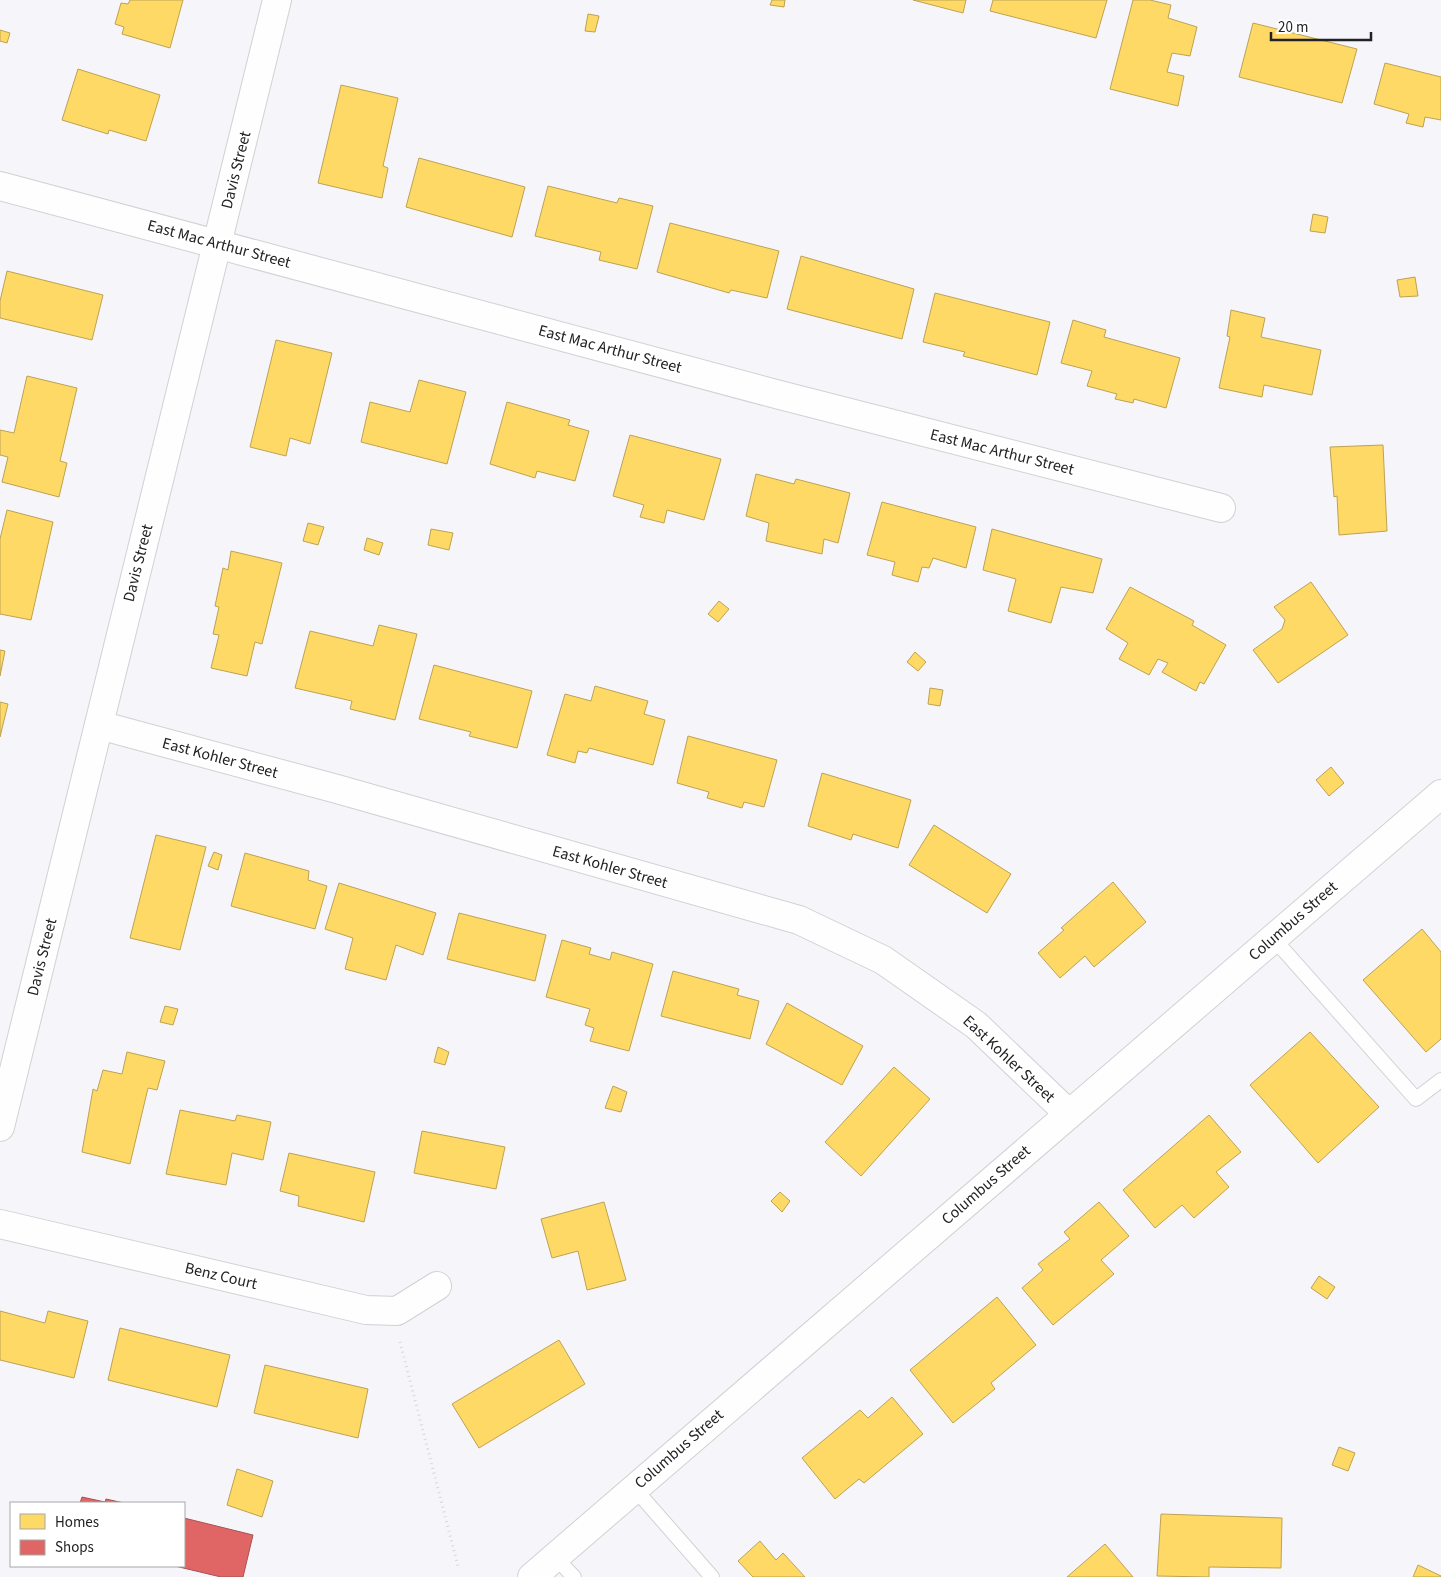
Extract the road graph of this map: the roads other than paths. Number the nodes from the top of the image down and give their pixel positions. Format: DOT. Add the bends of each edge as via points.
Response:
graph roads {
  1 [pos="277,0"];
  2 [pos="0,186"];
  3 [pos="216,243"];
  4 [pos="1222,508"];
  5 [pos="98,725"];
  6 [pos="1441,794"];
  7 [pos="1273,938"];
  8 [pos="1441,1080"];
  9 [pos="1068,1113"];
  10 [pos="0,1127"];
  11 [pos="0,1224"];
  12 [pos="437,1286"];
  13 [pos="634,1488"];
  14 [pos="555,1557"];
  15 [pos="532,1577"];
  16 [pos="574,1577"];
  17 [pos="712,1577"];
  1 -- 3 [label="street, Davis Street"];
  2 -- 3 [label="street, East Mac Arthur Street"];
  3 -- 4 [label="street, East Mac Arthur Street" via="772,393"];
  3 -- 5 [label="street, Davis Street"];
  5 -- 9 [label="street, East Kohler Street" via="799,920 883,960 976,1025"];
  5 -- 10 [label="street, Davis Street"];
  6 -- 7 [label="street, Columbus Street"];
  7 -- 8 [label="lane" via="1416,1099"];
  7 -- 9 [label="street, Columbus Street"];
  9 -- 13 [label="street, Columbus Street"];
  11 -- 12 [label="street, Benz Court" via="366,1310 397,1311"];
  13 -- 14 [label="street, Columbus Street"];
  13 -- 17 [label="lane"];
  14 -- 15 [label="street, Columbus Street"];
  14 -- 16 [label="lane"];
}
